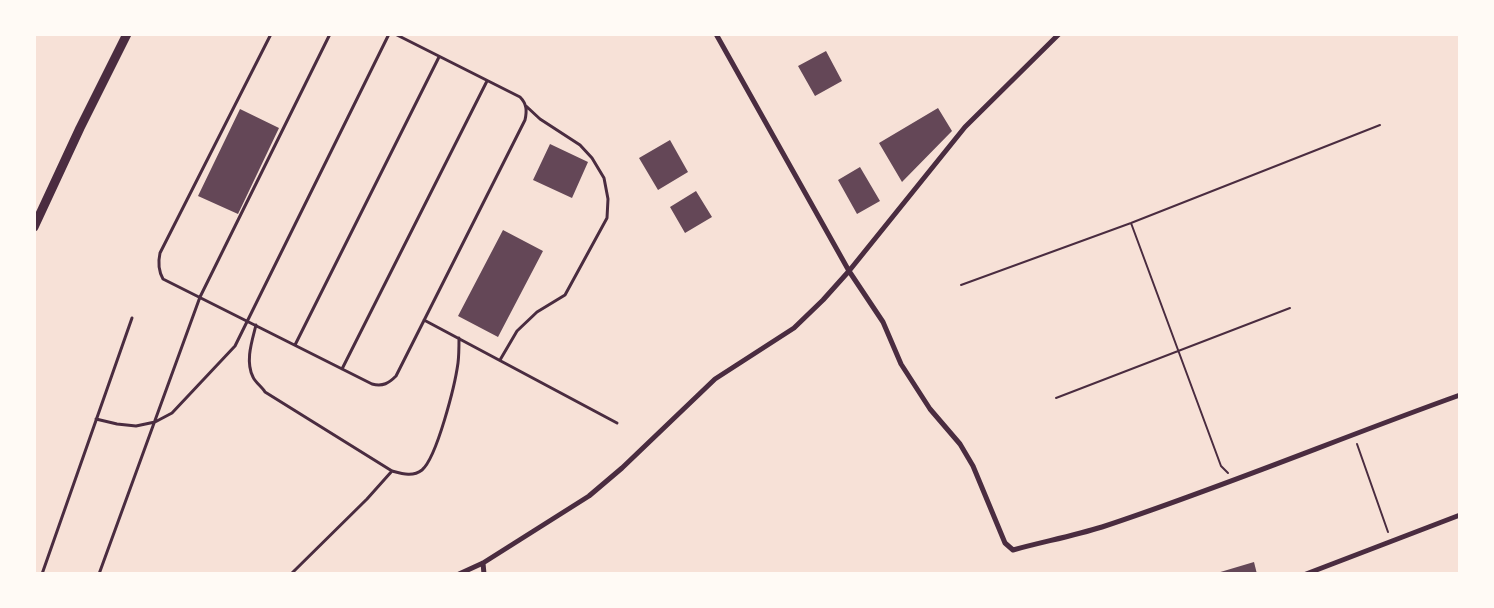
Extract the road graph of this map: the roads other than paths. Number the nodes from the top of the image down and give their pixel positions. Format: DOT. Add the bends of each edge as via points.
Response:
graph roads {
  1 [pos="127,34"];
  2 [pos="271,34"];
  3 [pos="330,34"];
  4 [pos="389,34"];
  5 [pos="395,34"];
  6 [pos="716,34"];
  7 [pos="1056,35"];
  8 [pos="439,57"];
  9 [pos="487,81"];
  10 [pos="526,106"];
  11 [pos="36,216"];
  12 [pos="34,227"];
  13 [pos="849,271"];
  14 [pos="200,297"];
  15 [pos="132,318"];
  16 [pos="246,320"];
  17 [pos="424,320"];
  18 [pos="256,325"];
  19 [pos="459,338"];
  20 [pos="295,345"];
  21 [pos="500,360"];
  22 [pos="342,369"];
  23 [pos="1460,395"];
  24 [pos="96,419"];
  25 [pos="155,422"];
  26 [pos="617,423"];
  27 [pos="392,471"];
  28 [pos="1460,515"];
  29 [pos="483,563"];
  30 [pos="42,574"];
  31 [pos="99,574"];
  32 [pos="291,574"];
  33 [pos="459,574"];
  34 [pos="484,574"];
  35 [pos="1306,574"];
  1 -- 11 [label="highway"];
  2 -- 14 [label="lane" via="160,253 163,279"];
  3 -- 14 [label="lane"];
  4 -- 16 [label="lane"];
  5 -- 8 [label="lane"];
  6 -- 13 [label="street"];
  7 -- 13 [label="street" via="965,127"];
  8 -- 9 [label="lane"];
  8 -- 20 [label="lane"];
  9 -- 10 [label="lane" via="520,97"];
  9 -- 22 [label="lane"];
  10 -- 17 [label="lane" via="525,120"];
  10 -- 21 [label="lane" via="592,158 604,178 607,218 565,295 517,331"];
  11 -- 12 [label="highway"];
  13 -- 23 [label="street" via="883,322 901,364 973,466 1005,543 1013,550 1100,527"];
  13 -- 29 [label="street" via="794,328 715,379 589,496"];
  14 -- 16 [label="lane"];
  14 -- 25 [label="lane"];
  15 -- 24 [label="lane"];
  16 -- 18 [label="lane"];
  16 -- 25 [label="lane" via="235,346 172,413"];
  17 -- 19 [label="lane"];
  17 -- 22 [label="lane" via="396,376 386,384 372,384"];
  18 -- 20 [label="lane"];
  18 -- 27 [label="lane" via="249,363 265,392"];
  19 -- 21 [label="lane"];
  19 -- 27 [label="lane" via="458,364 429,460 408,476"];
  20 -- 22 [label="lane"];
  21 -- 26 [label="lane"];
  24 -- 25 [label="lane" via="136,426"];
  24 -- 30 [label="lane"];
  25 -- 31 [label="lane"];
  27 -- 32 [label="lane"];
  28 -- 35 [label="street"];
  29 -- 33 [label="street"];
  29 -- 34 [label="street"];
}
